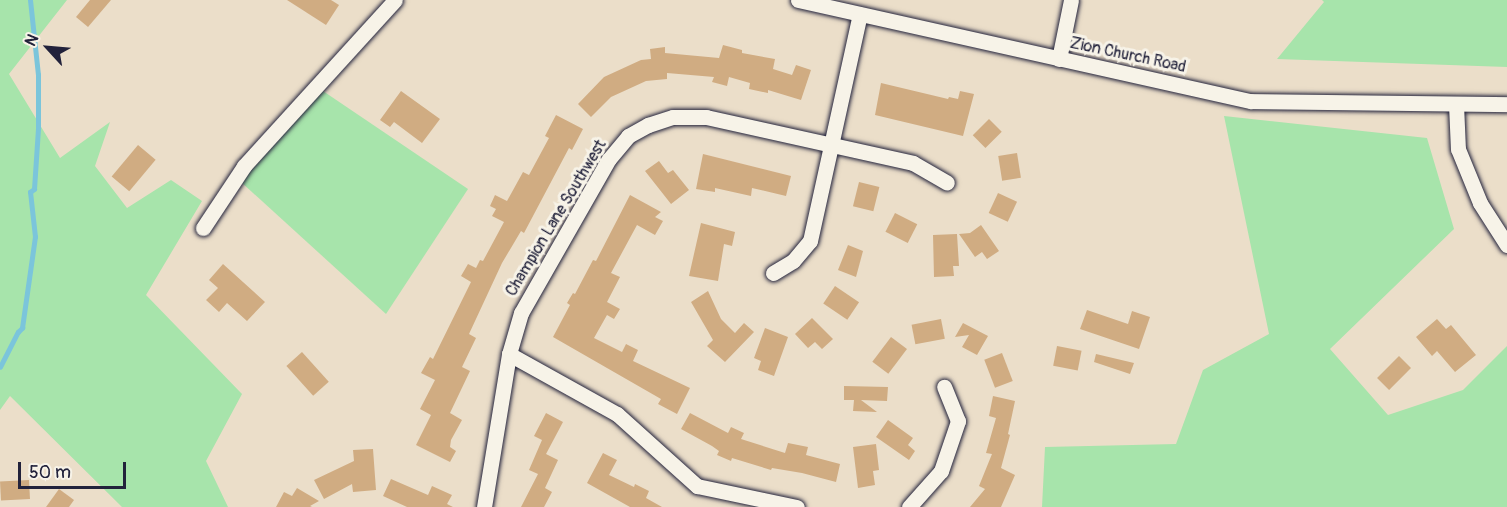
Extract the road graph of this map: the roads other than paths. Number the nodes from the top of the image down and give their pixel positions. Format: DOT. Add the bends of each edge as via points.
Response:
graph roads {
  1 [pos="395,0"];
  2 [pos="798,0"];
  3 [pos="1071,0"];
  4 [pos="860,14"];
  5 [pos="1059,59"];
  6 [pos="1456,104"];
  7 [pos="1507,104"];
  8 [pos="831,145"];
  9 [pos="947,183"];
  10 [pos="203,228"];
  11 [pos="1507,245"];
  12 [pos="773,273"];
  13 [pos="509,354"];
  14 [pos="944,387"];
  15 [pos="484,507"];
  16 [pos="796,507"];
  17 [pos="909,507"];
  1 -- 10 [label="street" via="244,166"];
  2 -- 4 [label="street, Zion Church Road"];
  3 -- 5 [label="street"];
  4 -- 5 [label="street, Zion Church Road"];
  4 -- 8 [label="street"];
  5 -- 6 [label="street, Zion Church Road" via="1251,100"];
  6 -- 7 [label="street, Zion Church Road"];
  6 -- 11 [label="street" via="1458,149 1480,203"];
  8 -- 9 [label="street, Champion Lane Southwest" via="913,163"];
  8 -- 12 [label="street" via="810,241 793,261"];
  8 -- 13 [label="street, Champion Lane Southwest" via="706,117 674,117 628,136 609,159 521,313"];
  13 -- 15 [label="street, Champion Lane Southwest"];
  13 -- 16 [label="street" via="617,414 697,486"];
  14 -- 17 [label="street" via="958,421 940,471"];
}
